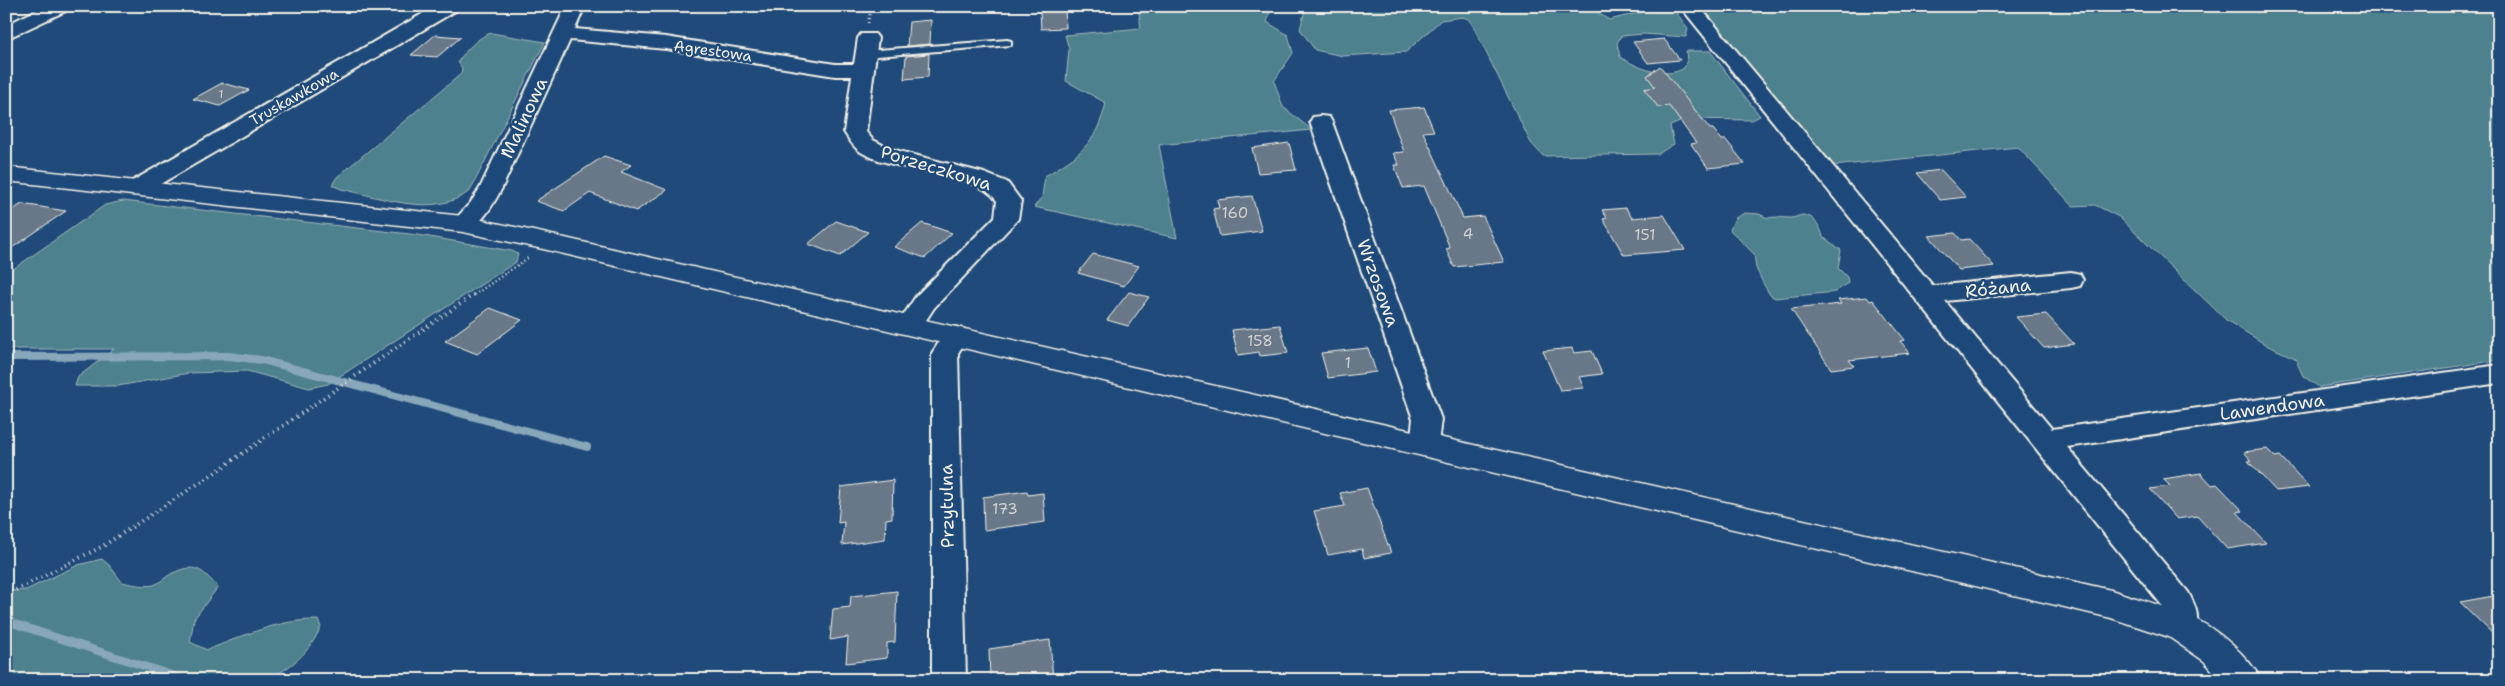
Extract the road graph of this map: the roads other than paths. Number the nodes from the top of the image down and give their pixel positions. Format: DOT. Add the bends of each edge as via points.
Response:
graph roads {
  1 [pos="61,6"];
  2 [pos="450,6"];
  3 [pos="576,6"];
  4 [pos="1689,6"];
  5 [pos="6,33"];
  6 [pos="563,34"];
  7 [pos="1007,43"];
  8 [pos="865,54"];
  9 [pos="1321,122"];
  10 [pos="6,174"];
  11 [pos="137,188"];
  12 [pos="463,224"];
  13 [pos="2071,280"];
  14 [pos="1926,295"];
  15 [pos="910,325"];
  16 [pos="956,336"];
  17 [pos="2499,374"];
  18 [pos="2045,440"];
  19 [pos="1424,444"];
  20 [pos="2181,627"];
  21 [pos="948,680"];
  22 [pos="2244,680"];
  1 -- 5 [label="street"];
  2 -- 11 [label="street, Truskawkowa"];
  3 -- 6 [label="street, Malinowa"];
  4 -- 14 [label="street"];
  6 -- 8 [label="street, Agrestowa" via="661,44 835,70"];
  6 -- 12 [label="street, Malinowa" via="492,188"];
  7 -- 8 [label="lane"];
  8 -- 15 [label="street, Porzeczkowa" via="855,132 865,146 883,154 976,178 999,187 1009,201 1006,219 925,302"];
  9 -- 19 [label="street, Wrzosowa" via="1427,419"];
  10 -- 11 [label="street"];
  11 -- 12 [label="street"];
  12 -- 15 [label="street"];
  13 -- 14 [label="street, Różana"];
  14 -- 18 [label="street"];
  15 -- 16 [label="street"];
  16 -- 19 [label="street"];
  16 -- 21 [label="street, Przytulna" via="945,353"];
  17 -- 18 [label="street, Lawendowa"];
  18 -- 20 [label="street" via="2177,601 2183,615"];
  19 -- 20 [label="street" via="2071,594"];
  20 -- 22 [label="street" via="2216,651"];
}
